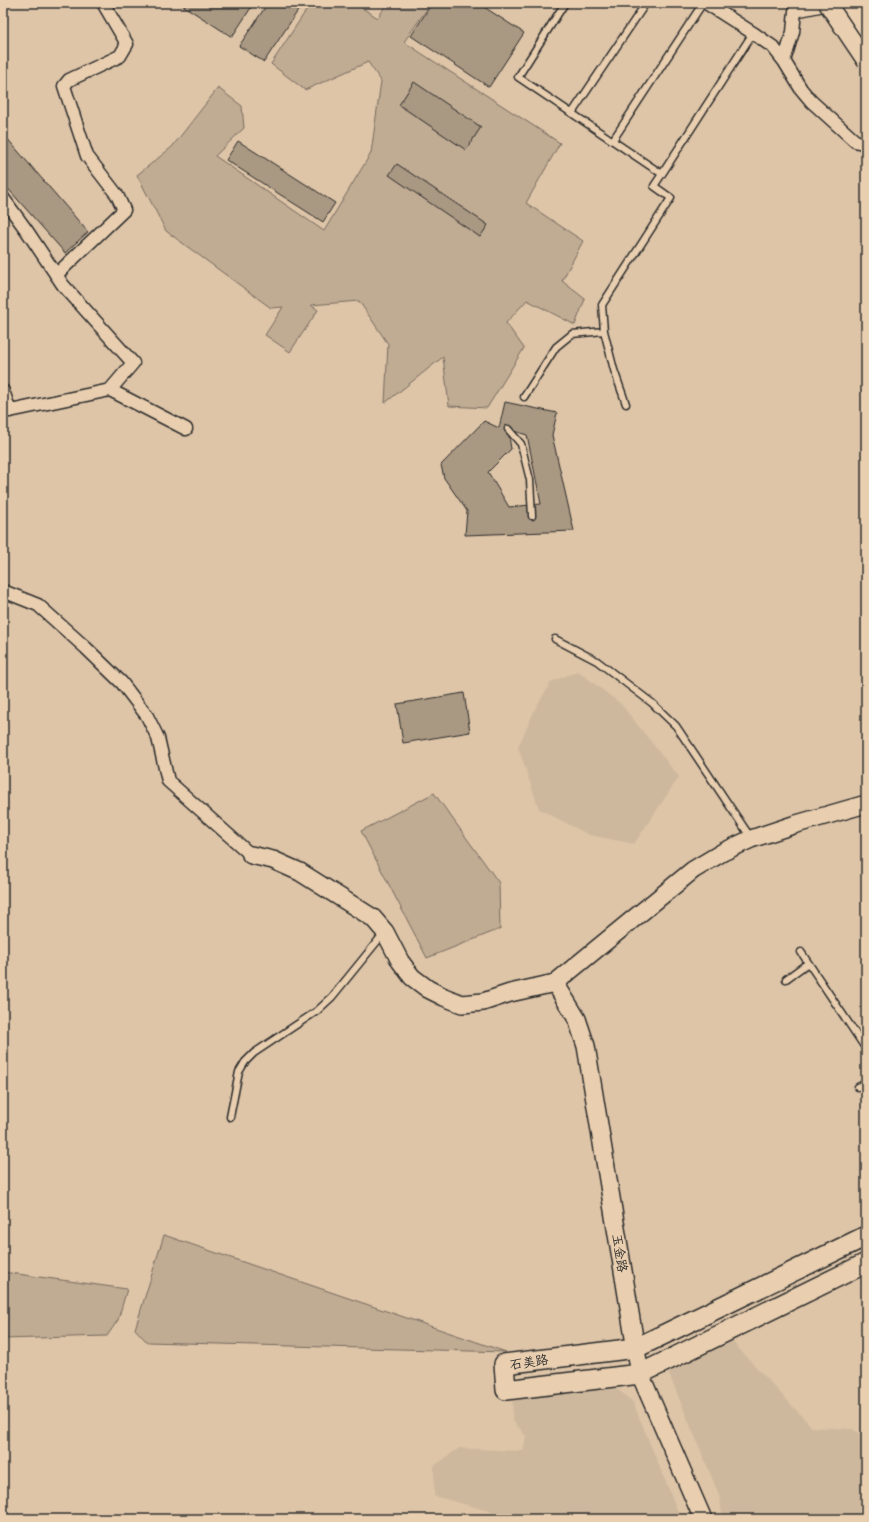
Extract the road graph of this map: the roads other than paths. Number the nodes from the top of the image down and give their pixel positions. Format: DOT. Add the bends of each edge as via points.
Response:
graph roads {
  1 [pos="103,3"];
  2 [pos="565,3"];
  3 [pos="646,3"];
  4 [pos="705,3"];
  5 [pos="827,3"];
  6 [pos="835,3"];
  7 [pos="846,3"];
  8 [pos="866,32"];
  9 [pos="753,33"];
  10 [pos="784,61"];
  11 [pos="866,61"];
  12 [pos="572,113"];
  13 [pos="613,140"];
  14 [pos="866,144"];
  15 [pos="662,174"];
  16 [pos="3,198"];
  17 [pos="56,275"];
  18 [pos="604,331"];
  19 [pos="110,390"];
  20 [pos="3,391"];
  21 [pos="524,397"];
  22 [pos="626,404"];
  23 [pos="186,429"];
  24 [pos="508,429"];
  25 [pos="532,516"];
  26 [pos="3,592"];
  27 [pos="555,639"];
  28 [pos="866,804"];
  29 [pos="751,839"];
  30 [pos="251,855"];
  31 [pos="385,932"];
  32 [pos="801,952"];
  33 [pos="808,963"];
  34 [pos="786,979"];
  35 [pos="555,983"];
  36 [pos="866,1049"];
  37 [pos="866,1083"];
  38 [pos="858,1088"];
  39 [pos="230,1117"];
  40 [pos="866,1236"];
  41 [pos="866,1263"];
  42 [pos="636,1348"];
  43 [pos="640,1374"];
  44 [pos="703,1519"];
  1 -- 17 [label="street" via="127,44 120,56 70,80 64,86 88,156 117,195 124,210"];
  2 -- 12 [label="lane" via="518,77"];
  3 -- 12 [label="lane"];
  4 -- 9 [label="street"];
  4 -- 13 [label="lane"];
  5 -- 11 [label="street, bridge"];
  6 -- 10 [label="street" via="795,11 793,32"];
  7 -- 8 [label="street"];
  9 -- 10 [label="street" via="773,47"];
  9 -- 15 [label="lane"];
  10 -- 14 [label="street" via="811,102 855,140"];
  12 -- 13 [label="lane"];
  13 -- 15 [label="lane"];
  15 -- 18 [label="lane" via="654,186 671,198 602,305"];
  16 -- 17 [label="street"];
  17 -- 19 [label="street" via="133,363"];
  18 -- 21 [label="lane" via="572,334 556,347"];
  18 -- 22 [label="lane"];
  19 -- 20 [label="street" via="10,411"];
  19 -- 23 [label="street"];
  24 -- 25 [label="lane" via="521,444 530,480"];
  26 -- 30 [label="street" via="38,605 122,683 147,716 158,738 168,782"];
  27 -- 29 [label="lane" via="597,661 652,703 676,726"];
  28 -- 29 [label="street"];
  29 -- 35 [label="street" via="722,852 693,870"];
  30 -- 31 [label="street" via="273,860 300,872 373,918"];
  31 -- 35 [label="street" via="400,961 412,977 428,989 462,1004 482,1002"];
  31 -- 39 [label="lane" via="332,997 245,1062 239,1072"];
  32 -- 33 [label="lane"];
  33 -- 34 [label="lane"];
  33 -- 36 [label="lane"];
  35 -- 42 [label="street, 玉金路" via="577,1019 586,1046"];
  37 -- 38 [label="lane"];
  40 -- 42 [label="main road, 石美路"];
  41 -- 43 [label="main road, 石美路"];
  42 -- 43 [label="street, 玉金路"];
  42 -- 43 [label="main road, 石美路" via="504,1364 506,1390"];
  43 -- 44 [label="street, 玉金路"];
}
